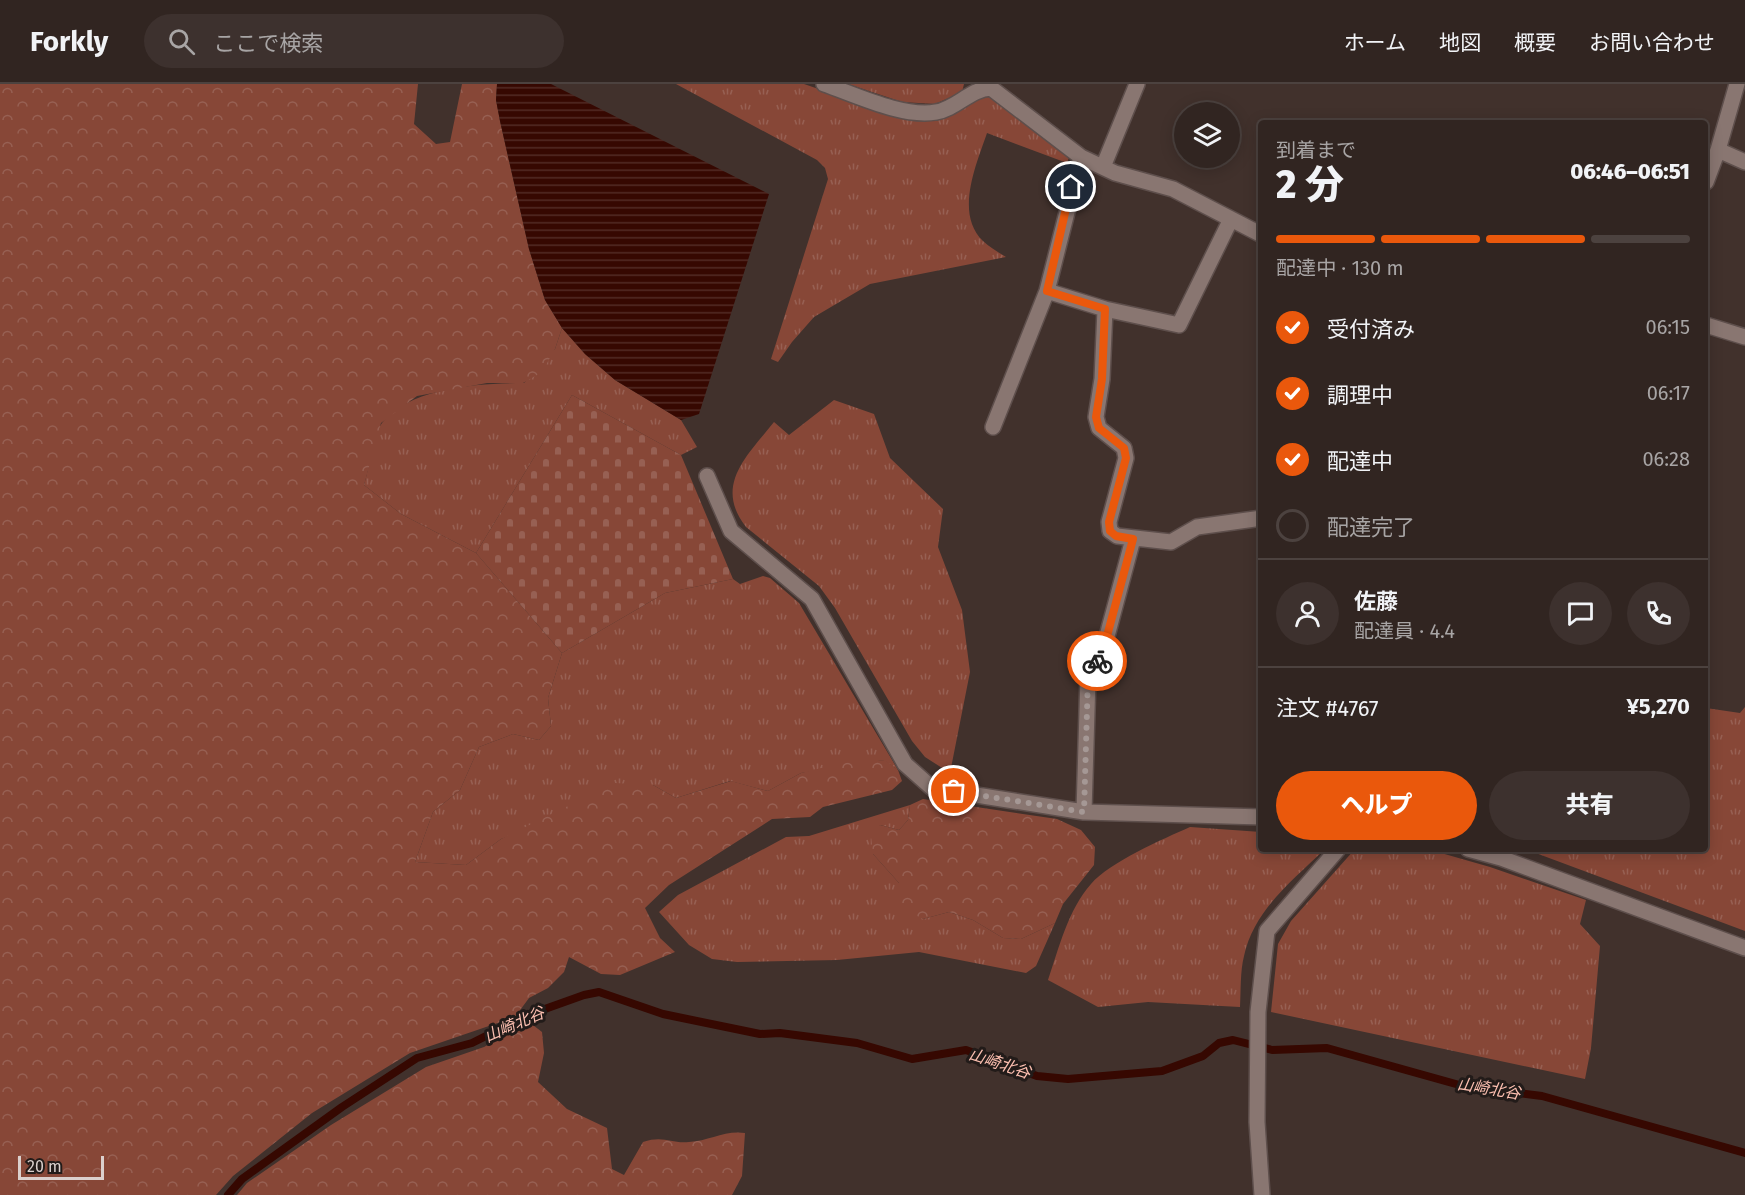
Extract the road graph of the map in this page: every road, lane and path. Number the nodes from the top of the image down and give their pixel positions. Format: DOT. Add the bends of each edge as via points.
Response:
graph roads {
  1 [pos="824,84"];
  2 [pos="1137,84"];
  3 [pos="1737,84"];
  4 [pos="1718,150"];
  5 [pos="1081,157"];
  6 [pos="1745,162"];
  7 [pos="1103,167"];
  8 [pos="1708,177"];
  9 [pos="1230,219"];
  10 [pos="1258,233"];
  11 [pos="1047,291"];
  12 [pos="1105,309"];
  13 [pos="1708,326"];
  14 [pos="1745,337"];
  15 [pos="993,427"];
  16 [pos="707,476"];
  17 [pos="1258,519"];
  18 [pos="1133,539"];
  19 [pos="1084,812"];
  20 [pos="1258,817"];
  21 [pos="1335,852"];
  22 [pos="1479,852"];
  23 [pos="1745,948"];
  24 [pos="1262,1195"];
  1 -- 5 [label="street" via="901,110 937,112 981,89 991,88"];
  2 -- 7 [label="street"];
  3 -- 4 [label="street"];
  4 -- 6 [label="street"];
  4 -- 8 [label="street"];
  5 -- 7 [label="street"];
  5 -- 11 [label="street"];
  7 -- 9 [label="street" via="1173,189"];
  9 -- 10 [label="street"];
  9 -- 12 [label="street" via="1179,325"];
  11 -- 12 [label="street"];
  11 -- 15 [label="street"];
  12 -- 18 [label="street" via="1096,417 1099,428 1124,448 1126,458 1110,531"];
  13 -- 14 [label="street"];
  16 -- 19 [label="street" via="731,531 812,599 905,764 932,788"];
  17 -- 18 [label="street" via="1197,527 1171,542"];
  18 -- 19 [label="street" via="1103,651 1088,677"];
  19 -- 20 [label="street"];
  21 -- 24 [label="street" via="1267,932 1258,1012 1257,1122"];
  22 -- 23 [label="street"];
}
